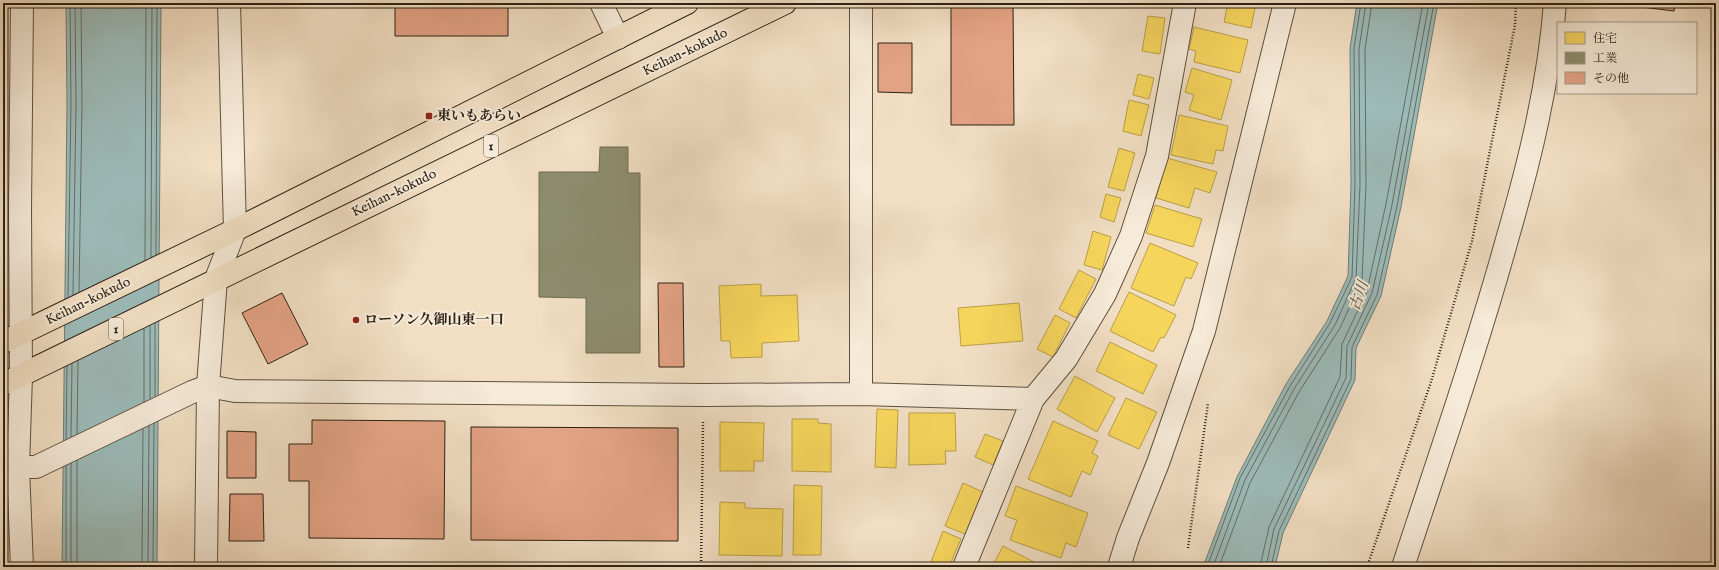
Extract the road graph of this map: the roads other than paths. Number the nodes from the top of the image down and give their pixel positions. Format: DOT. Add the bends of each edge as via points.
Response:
graph roads {
  1 [pos="22,3"];
  2 [pos="229,3"];
  3 [pos="601,3"];
  4 [pos="687,3"];
  5 [pos="785,3"];
  6 [pos="1185,3"];
  7 [pos="1285,3"];
  8 [pos="1554,3"];
  9 [pos="861,8"];
  10 [pos="618,38"];
  11 [pos="11,214"];
  12 [pos="236,230"];
  13 [pos="216,279"];
  14 [pos="20,334"];
  15 [pos="20,376"];
  16 [pos="200,389"];
  17 [pos="861,394"];
  18 [pos="1033,399"];
  19 [pos="27,467"];
  20 [pos="16,561"];
  21 [pos="206,567"];
  22 [pos="964,567"];
  23 [pos="1119,567"];
  24 [pos="1403,567"];
  1 -- 11 [label="street"];
  2 -- 12 [label="street"];
  3 -- 10 [label="street"];
  4 -- 10 [label="highway, Keihan-kokudo"];
  5 -- 13 [label="highway, Keihan-kokudo / 1"];
  6 -- 18 [label="street" via="1157,156 1131,236 1105,294 1066,359"];
  7 -- 23 [label="street" via="1204,332"];
  8 -- 24 [label="street" via="1552,37 1530,159 1489,305"];
  9 -- 17 [label="street"];
  10 -- 12 [label="highway, Keihan-kokudo"];
  11 -- 14 [label="street"];
  12 -- 13 [label="street"];
  12 -- 14 [label="highway, Keihan-kokudo"];
  13 -- 15 [label="highway, Keihan-kokudo / 1"];
  13 -- 16 [label="street"];
  14 -- 15 [label="street"];
  15 -- 19 [label="street"];
  16 -- 17 [label="street" via="704,395"];
  16 -- 19 [label="street"];
  16 -- 21 [label="street"];
  17 -- 18 [label="street"];
  18 -- 22 [label="street"];
  19 -- 20 [label="street"];
}
